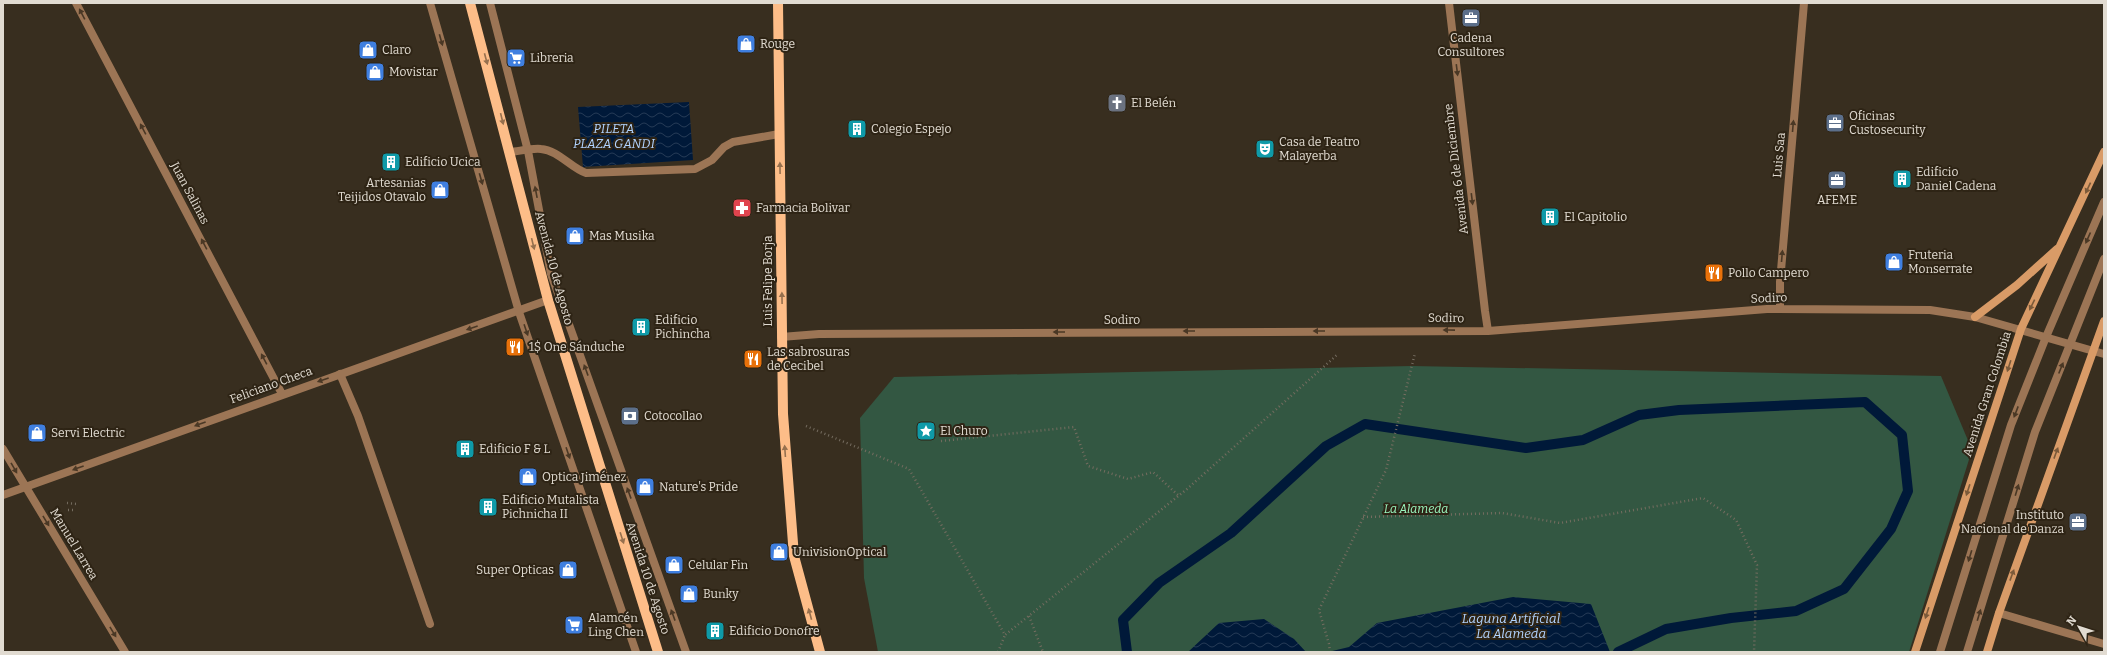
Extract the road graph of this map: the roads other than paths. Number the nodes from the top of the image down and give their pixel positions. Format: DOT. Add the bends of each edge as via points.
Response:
graph roads {
  1 [pos="76,3"];
  2 [pos="430,3"];
  3 [pos="470,3"];
  4 [pos="490,3"];
  5 [pos="778,3"];
  6 [pos="1449,3"];
  7 [pos="1804,3"];
  8 [pos="779,134"];
  9 [pos="528,151"];
  10 [pos="510,152"];
  11 [pos="2104,152"];
  12 [pos="2104,202"];
  13 [pos="2061,246"];
  14 [pos="2104,259"];
  15 [pos="548,300"];
  16 [pos="1780,309"];
  17 [pos="519,312"];
  18 [pos="1975,317"];
  19 [pos="2104,321"];
  20 [pos="2021,329"];
  21 [pos="1488,331"];
  22 [pos="781,337"];
  23 [pos="2046,337"];
  24 [pos="2071,344"];
  25 [pos="2092,350"];
  26 [pos="2104,354"];
  27 [pos="340,374"];
  28 [pos="282,394"];
  29 [pos="3,449"];
  30 [pos="25,488"];
  31 [pos="3,495"];
  32 [pos="1999,613"];
  33 [pos="430,624"];
  34 [pos="2104,644"];
  35 [pos="125,652"];
  36 [pos="636,652"];
  37 [pos="658,652"];
  38 [pos="686,652"];
  39 [pos="820,652"];
  40 [pos="1914,652"];
  41 [pos="1940,652"];
  42 [pos="1967,652"];
  43 [pos="1987,652"];
  28 -- 1 [label="street, Juan Salinas, one-way"];
  2 -- 17 [label="street, one-way"];
  3 -- 10 [label="main road, Avenida 10 de Agosto, one-way"];
  4 -- 9 [label="street"];
  5 -- 8 [label="main road, Luis Felipe Borja"];
  6 -- 21 [label="street, Avenida 6 de Diciembre, one-way"];
  16 -- 7 [label="street, Luis Saa, one-way" via="1780,282"];
  8 -- 9 [label="street" via="733,142 724,146 712,160 695,169 586,172 577,170 550,151"];
  22 -- 8 [label="main road, Luis Felipe Borja, one-way"];
  9 -- 10 [label="street"];
  38 -- 9 [label="street, one-way" via="551,274"];
  10 -- 15 [label="main road, Avenida 10 de Agosto, one-way"];
  11 -- 13 [label="main road, Avenida Gran Colombia, one-way"];
  12 -- 23 [label="street, one-way"];
  13 -- 18 [label="main road" via="2017,285"];
  13 -- 20 [label="main road, Avenida Gran Colombia, one-way"];
  14 -- 24 [label="street"];
  15 -- 17 [label="street, Feliciano Checa"];
  15 -- 37 [label="main road, Avenida 10 de Agosto, one-way"];
  16 -- 18 [label="street, Sodiro" via="1930,310"];
  16 -- 21 [label="street, Sodiro"];
  17 -- 27 [label="street, Feliciano Checa, one-way"];
  17 -- 36 [label="street, one-way"];
  18 -- 20 [label="street, Sodiro"];
  19 -- 25 [label="main road"];
  20 -- 23 [label="street, Sodiro"];
  20 -- 40 [label="main road, Avenida Gran Colombia, one-way"];
  21 -- 22 [label="street, Sodiro, one-way" via="827,334"];
  39 -- 22 [label="main road, Luis Felipe Borja, one-way" via="794,556 782,414"];
  23 -- 24 [label="street, Sodiro"];
  23 -- 41 [label="street, one-way" via="2011,425"];
  24 -- 25 [label="street, Sodiro"];
  42 -- 24 [label="street, one-way" via="2035,432"];
  25 -- 26 [label="street, Sodiro"];
  32 -- 25 [label="main road, one-way"];
  27 -- 28 [label="street, Feliciano Checa, one-way"];
  27 -- 33 [label="street" via="358,416"];
  28 -- 30 [label="street, Feliciano Checa, one-way"];
  29 -- 30 [label="street, Manuel Larrea, one-way"];
  30 -- 31 [label="street, Feliciano Checa"];
  30 -- 35 [label="street, Manuel Larrea, one-way"];
  32 -- 34 [label="street"];
  32 -- 43 [label="main road"];
}
